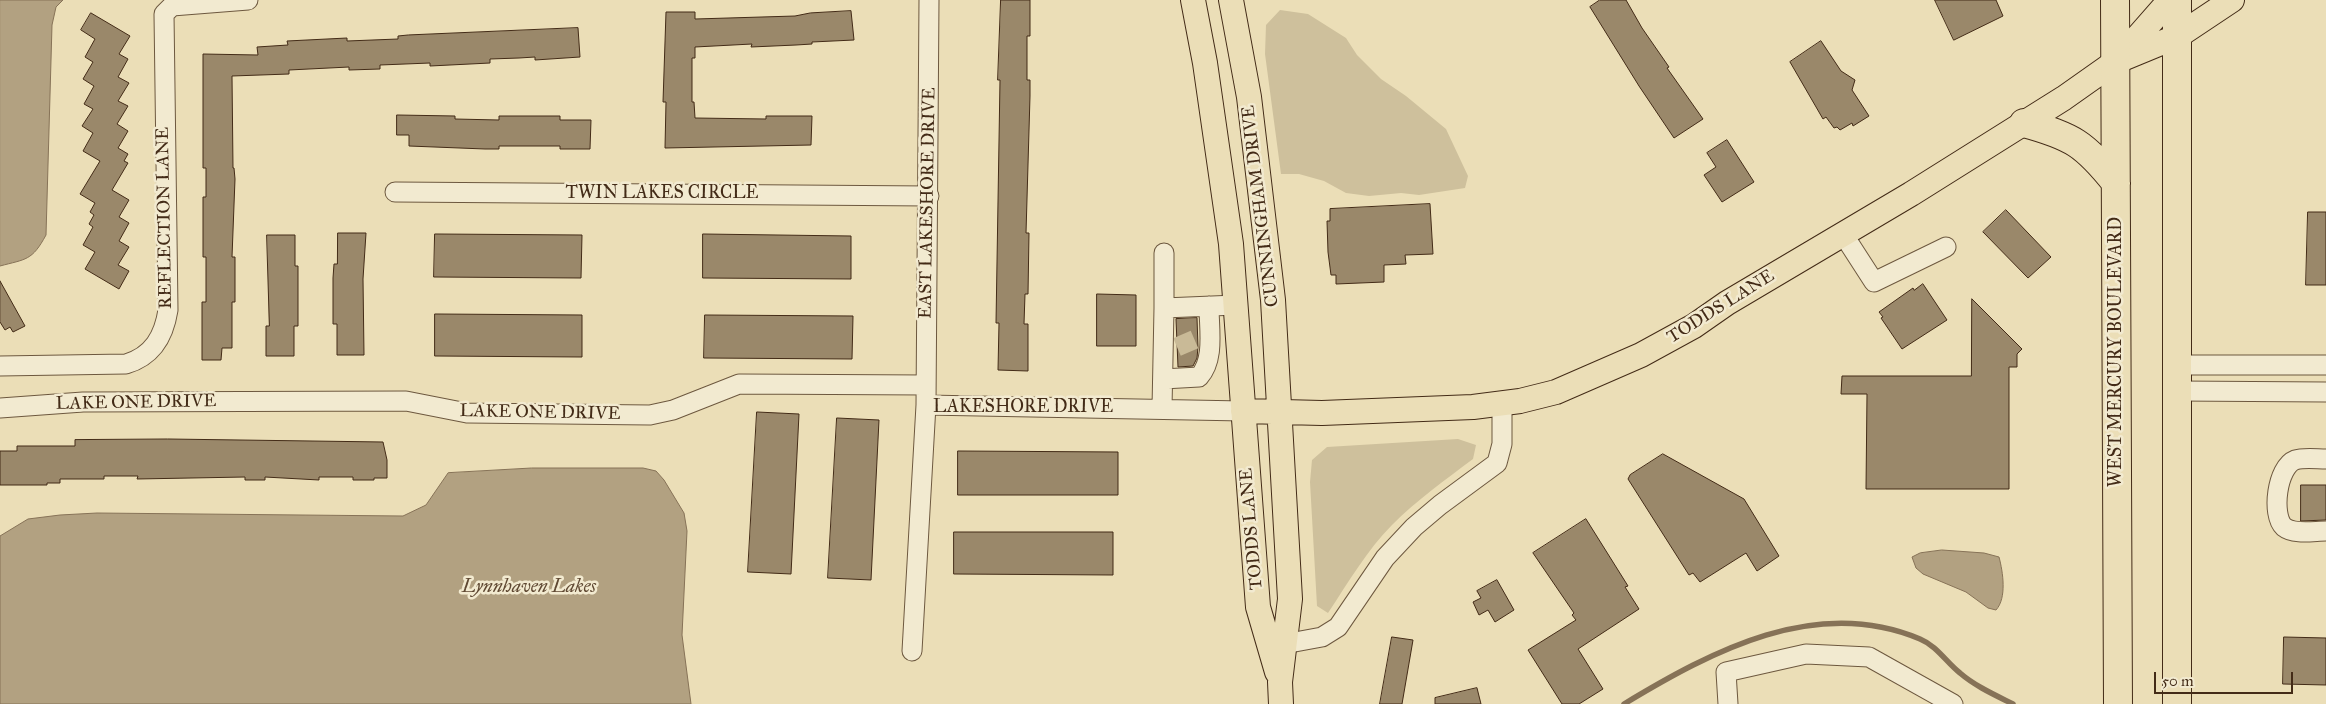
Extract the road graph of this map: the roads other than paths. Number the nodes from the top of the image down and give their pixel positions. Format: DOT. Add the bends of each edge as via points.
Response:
graph roads {
  1 [pos="248,0"];
  2 [pos="929,0"];
  3 [pos="1193,0"];
  4 [pos="1231,0"];
  5 [pos="2115,0"];
  6 [pos="2170,0"];
  7 [pos="2177,0"];
  8 [pos="2232,0"];
  9 [pos="2178,36"];
  10 [pos="2115,62"];
  11 [pos="2024,122"];
  12 [pos="2116,183"];
  13 [pos="395,192"];
  14 [pos="929,196"];
  15 [pos="1843,234"];
  16 [pos="1946,247"];
  17 [pos="1164,253"];
  18 [pos="1209,306"];
  19 [pos="1236,306"];
  20 [pos="1164,308"];
  21 [pos="2326,365"];
  22 [pos="0,366"];
  23 [pos="2178,378"];
  24 [pos="1163,379"];
  25 [pos="926,384"];
  26 [pos="2326,392"];
  27 [pos="1502,404"];
  28 [pos="926,405"];
  29 [pos="0,408"];
  30 [pos="1162,408"];
  31 [pos="1243,410"];
  32 [pos="1280,413"];
  33 [pos="2326,459"];
  34 [pos="2326,531"];
  35 [pos="1284,644"];
  36 [pos="912,651"];
  37 [pos="1280,693"];
  38 [pos="1728,704"];
  39 [pos="1953,704"];
  40 [pos="2118,704"];
  41 [pos="2177,704"];
  1 -- 22 [label="street, REFLECTION LANE" via="172,6 164,14 168,310 161,337 144,356 126,364"];
  2 -- 14 [label="street, EAST LAKESHORE DRIVE"];
  3 -- 19 [label="main road, CUNNINGHAM DRIVE" via="1222,170"];
  4 -- 32 [label="main road, CUNNINGHAM DRIVE" via="1270,257"];
  5 -- 10 [label="highway, WEST MERCURY BOULEVARD"];
  6 -- 10 [label="main road"];
  7 -- 9 [label="highway"];
  8 -- 9 [label="main road"];
  9 -- 10 [label="main road"];
  9 -- 23 [label="highway"];
  10 -- 11 [label="main road, TODDS LANE"];
  10 -- 12 [label="highway, WEST MERCURY BOULEVARD"];
  11 -- 12 [label="highway" via="2066,136 2090,152"];
  11 -- 15 [label="main road, TODDS LANE"];
  12 -- 40 [label="highway, WEST MERCURY BOULEVARD"];
  13 -- 14 [label="street, TWIN LAKES CIRCLE"];
  14 -- 25 [label="street, EAST LAKESHORE DRIVE"];
  15 -- 16 [label="street" via="1874,282"];
  15 -- 27 [label="main road, TODDS LANE" via="1641,355 1556,392"];
  17 -- 20 [label="street"];
  18 -- 19 [label="street"];
  18 -- 20 [label="street"];
  18 -- 24 [label="street" via="1204,335 1210,357 1206,370 1199,377"];
  19 -- 31 [label="main road, CUNNINGHAM DRIVE"];
  20 -- 24 [label="street" via="1170,350"];
  21 -- 23 [label="street"];
  23 -- 26 [label="street"];
  23 -- 41 [label="highway"];
  24 -- 30 [label="street"];
  25 -- 28 [label="street, EAST LAKESHORE DRIVE"];
  25 -- 29 [label="street, LAKE ONE DRIVE" via="739,384 673,410 650,415 467,413 406,401 83,402"];
  27 -- 32 [label="main road, TODDS LANE"];
  27 -- 35 [label="street" via="1502,444 1497,463 1414,527 1385,558 1331,634"];
  28 -- 30 [label="street, LAKESHORE DRIVE"];
  28 -- 36 [label="street, LAKESHORE DRIVE"];
  30 -- 31 [label="street, LAKESHORE DRIVE"];
  31 -- 32 [label="main road, TODDS LANE"];
  31 -- 37 [label="main road, TODDS LANE" via="1258,606"];
  32 -- 35 [label="main road, TODDS LANE" via="1290,599"];
  33 -- 34 [label="street" via="2294,460 2288,465 2279,484 2278,502 2279,520 2285,527 2292,531"];
  35 -- 37 [label="main road, TODDS LANE"];
  38 -- 39 [label="street" via="1726,672 1806,654 1869,657"];
}
